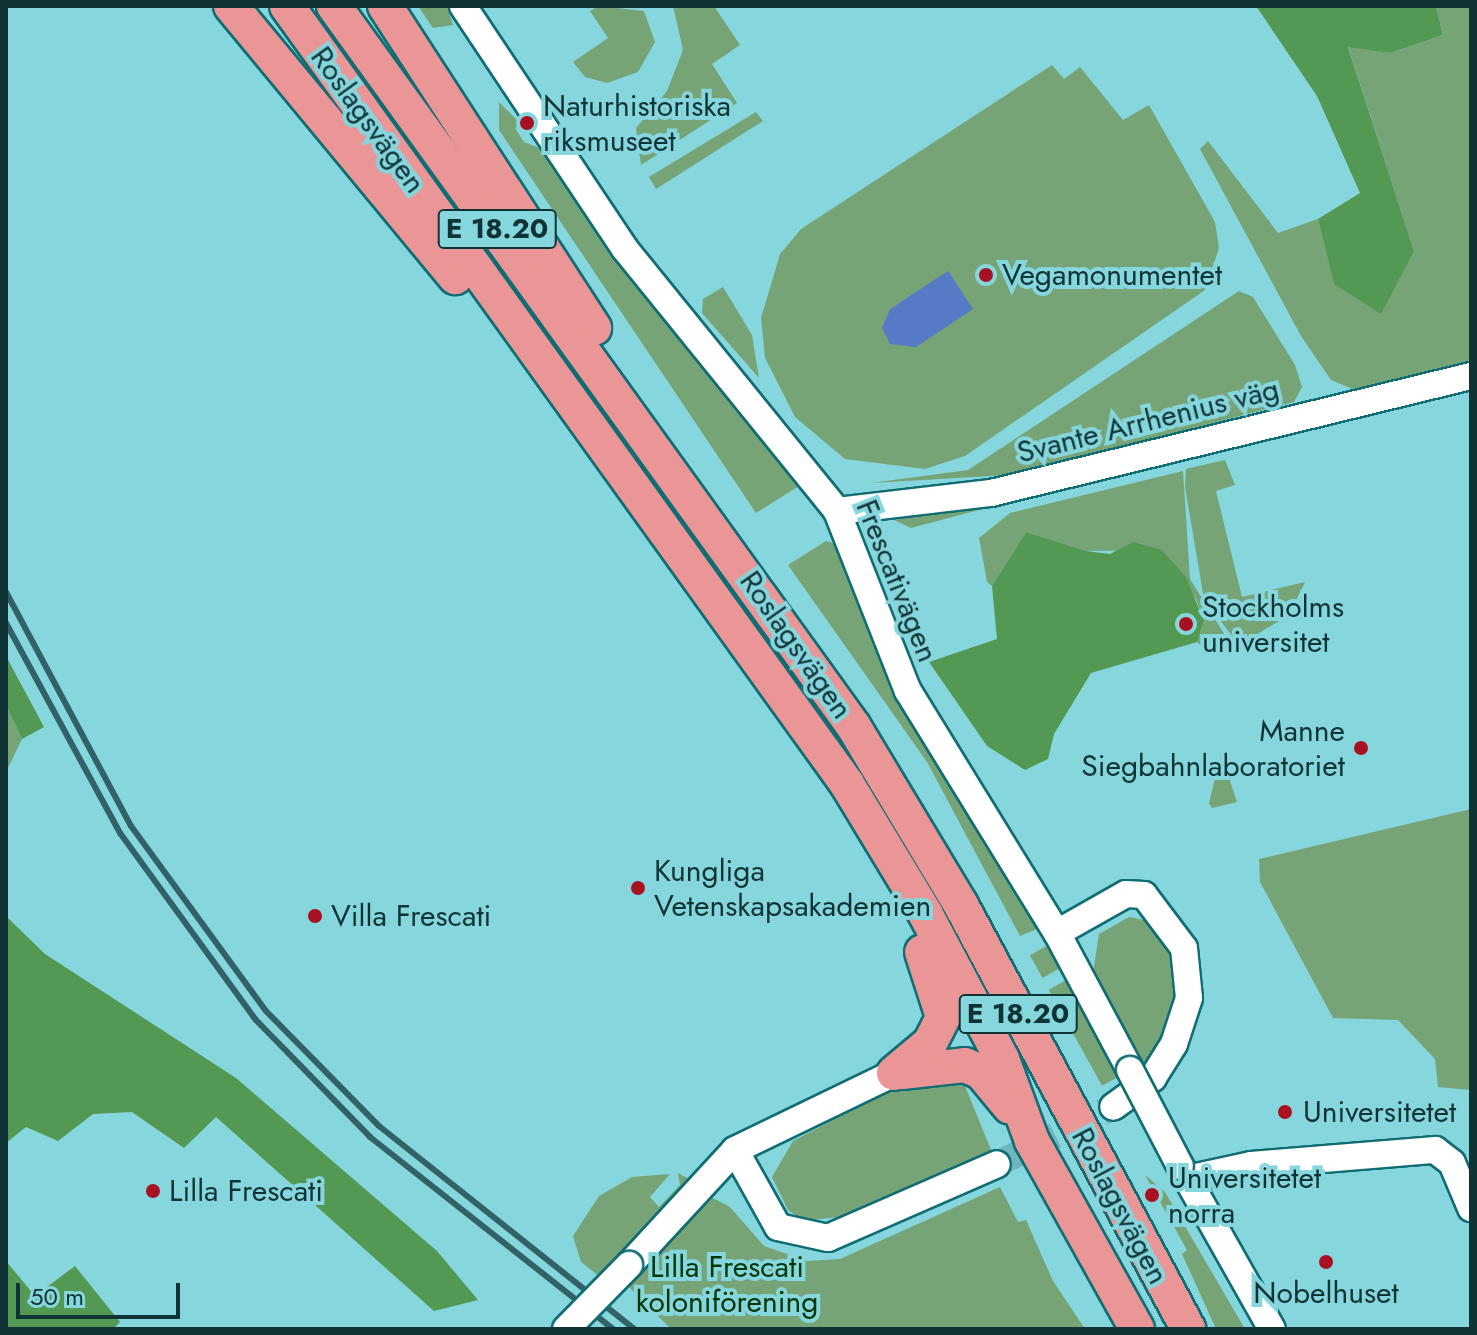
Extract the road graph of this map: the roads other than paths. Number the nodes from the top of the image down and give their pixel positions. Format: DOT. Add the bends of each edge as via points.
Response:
graph roads {
  1 [pos="231,6"];
  2 [pos="287,6"];
  3 [pos="334,6"];
  4 [pos="385,6"];
  5 [pos="463,6"];
  6 [pos="1471,376"];
  7 [pos="592,428"];
  8 [pos="660,452"];
  9 [pos="837,511"];
  10 [pos="847,784"];
  11 [pos="1057,933"];
  12 [pos="894,1073"];
  13 [pos="1113,1107"];
  14 [pos="1032,1141"];
  15 [pos="735,1150"];
  16 [pos="997,1164"];
  17 [pos="1184,1172"];
  18 [pos="1471,1208"];
  19 [pos="566,1329"];
  20 [pos="1137,1329"];
  21 [pos="1188,1329"];
  22 [pos="1272,1329"];
  1 -- 7 [label="main road" via="533,374"];
  2 -- 7 [label="main road, Roslagsvägen / E 18.20"];
  3 -- 8 [label="main road, Roslagsvägen / E 18.20"];
  4 -- 8 [label="main road" via="588,316"];
  5 -- 9 [label="street, Frescativägen" via="625,249"];
  6 -- 9 [label="street, Svante Arrhenius väg" via="991,493"];
  7 -- 10 [label="main road, Roslagsvägen / E 18.20"];
  8 -- 21 [label="main road, Roslagsvägen / E 18.20" via="891,786"];
  9 -- 11 [label="street, Frescativägen" via="908,691"];
  10 -- 12 [label="main road" via="939,989 938,1032"];
  10 -- 14 [label="main road, Roslagsvägen / E 18.20" via="1002,1059"];
  11 -- 13 [label="street" via="1115,898 1144,895 1175,926 1184,948 1189,998 1174,1044 1153,1078"];
  11 -- 17 [label="street, Frescativägen, bridge"];
  12 -- 14 [label="main road" via="935,1064 973,1068"];
  12 -- 15 [label="street"];
  14 -- 20 [label="main road, Roslagsvägen / E 18.20"];
  15 -- 16 [label="street" via="778,1227 828,1238"];
  15 -- 19 [label="street, bridge"];
  17 -- 18 [label="street" via="1435,1150 1452,1163"];
  17 -- 22 [label="street, Frescativägen"];
}
